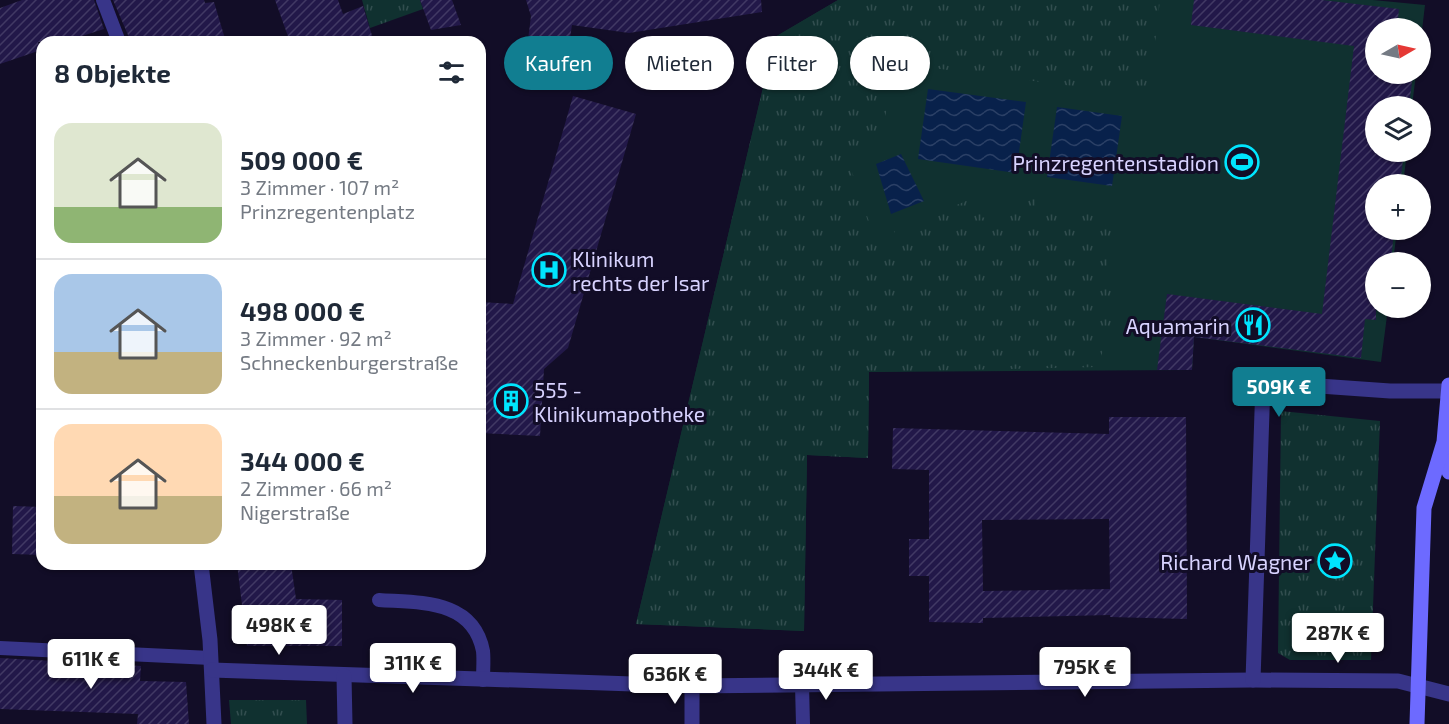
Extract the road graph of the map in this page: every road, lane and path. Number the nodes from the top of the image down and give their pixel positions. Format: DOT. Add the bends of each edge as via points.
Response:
graph roads {
  1 [pos="103,0"];
  2 [pos="117,36"];
  3 [pos="1449,386"];
  4 [pos="1448,391"];
  5 [pos="1447,442"];
  6 [pos="1449,472"];
  7 [pos="202,570"];
  8 [pos="379,600"];
  9 [pos="0,648"];
  10 [pos="211,664"];
  11 [pos="344,676"];
  12 [pos="483,680"];
  13 [pos="1253,680"];
  14 [pos="802,685"];
  15 [pos="692,686"];
  16 [pos="1418,686"];
  17 [pos="1449,694"];
  18 [pos="214,724"];
  19 [pos="345,724"];
  20 [pos="692,724"];
  21 [pos="804,724"];
  22 [pos="1417,724"];
  1 -- 2 [label="lane"];
  3 -- 4 [label="main road"];
  4 -- 5 [label="main road"];
  4 -- 13 [label="street" via="1263,382"];
  5 -- 6 [label="main road"];
  5 -- 16 [label="main road" via="1424,508"];
  7 -- 10 [label="street"];
  8 -- 12 [label="lane" via="435,604 454,610 476,630 483,652"];
  9 -- 10 [label="lane"];
  10 -- 11 [label="street"];
  10 -- 18 [label="street"];
  11 -- 12 [label="street"];
  11 -- 19 [label="street"];
  12 -- 15 [label="street"];
  13 -- 14 [label="street"];
  13 -- 16 [label="street" via="1398,681"];
  14 -- 15 [label="street"];
  14 -- 21 [label="lane"];
  15 -- 20 [label="street"];
  16 -- 17 [label="street"];
  16 -- 22 [label="main road"];
}
